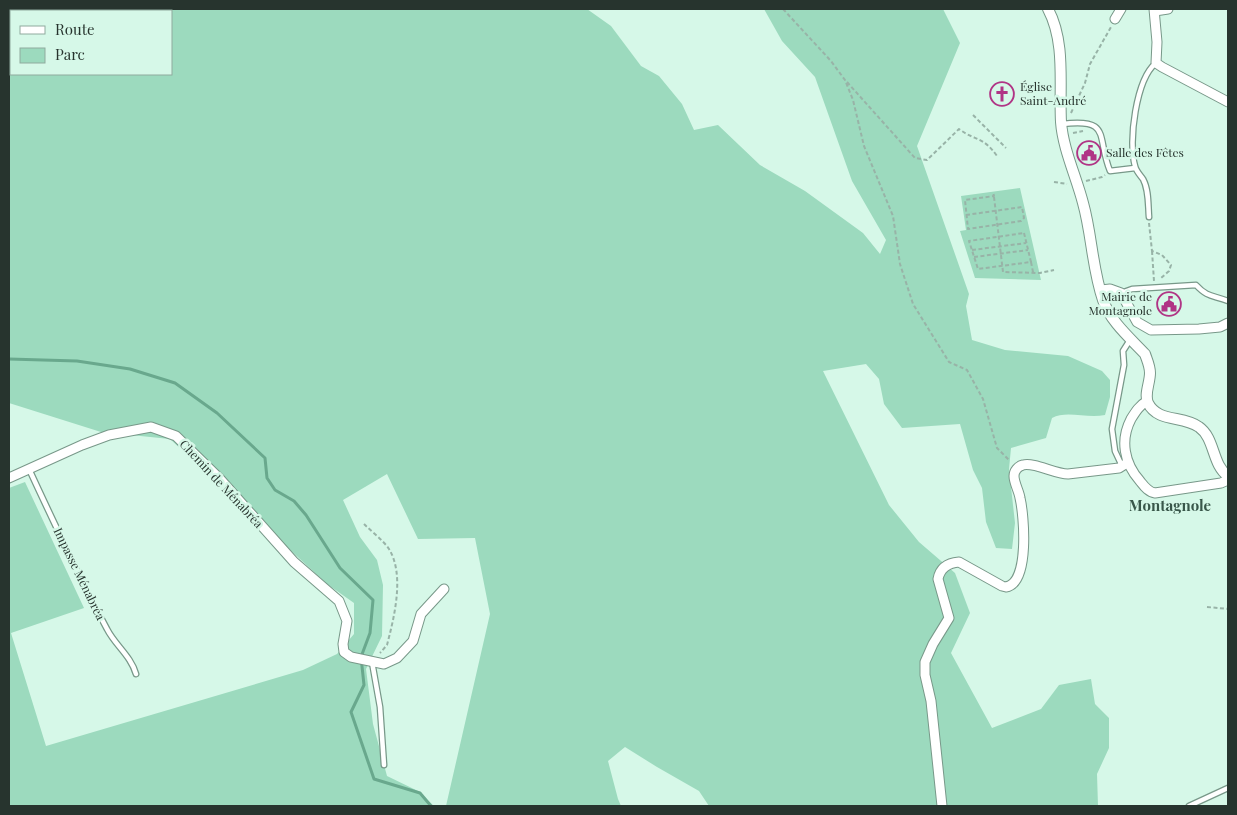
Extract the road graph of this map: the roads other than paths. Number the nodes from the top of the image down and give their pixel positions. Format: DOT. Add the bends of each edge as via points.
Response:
graph roads {
  1 [pos="1120,9"];
  2 [pos="1168,9"];
  3 [pos="1048,10"];
  4 [pos="1154,10"];
  5 [pos="1115,19"];
  6 [pos="1156,63"];
  7 [pos="1228,102"];
  8 [pos="1062,124"];
  9 [pos="1135,168"];
  10 [pos="1149,217"];
  11 [pos="1101,290"];
  12 [pos="1121,293"];
  13 [pos="1228,301"];
  14 [pos="1228,323"];
  15 [pos="1131,339"];
  16 [pos="1147,401"];
  17 [pos="1125,465"];
  18 [pos="29,469"];
  19 [pos="9,478"];
  20 [pos="1228,478"];
  21 [pos="444,589"];
  22 [pos="369,662"];
  23 [pos="136,674"];
  24 [pos="384,765"];
  25 [pos="1228,788"];
  26 [pos="942,806"];
  27 [pos="1189,806"];
  1 -- 5 [label="street"];
  2 -- 4 [label="street"];
  3 -- 8 [label="street" via="1059,49"];
  4 -- 6 [label="street"];
  6 -- 7 [label="street"];
  6 -- 9 [label="lane" via="1144,79 1134,120 1132,146"];
  8 -- 9 [label="lane" via="1080,122 1096,127 1110,171"];
  8 -- 11 [label="street" via="1064,142 1084,205 1094,269"];
  9 -- 10 [label="lane" via="1147,191"];
  11 -- 12 [label="street"];
  11 -- 15 [label="street" via="1109,311"];
  12 -- 13 [label="lane" via="1132,289 1196,285 1209,296"];
  12 -- 14 [label="street" via="1137,322 1151,330 1199,329"];
  15 -- 16 [label="street" via="1147,360 1150,374"];
  15 -- 17 [label="lane" via="1124,351 1112,429 1115,452"];
  16 -- 17 [label="street" via="1136,409 1125,432"];
  16 -- 20 [label="street" via="1157,414 1189,421 1202,429"];
  17 -- 20 [label="street" via="1155,493 1221,483"];
  17 -- 26 [label="street" via="1068,474 1022,465 1014,477 1020,497 1024,545 1020,570 1013,584 1002,586 959,562 947,565 939,574 949,618 928,655 925,668"];
  18 -- 19 [label="street, Chemin de Ménabréa"];
  18 -- 22 [label="street, Chemin de Ménabréa" via="109,435 151,427 176,436 220,479 294,562 339,601 347,621 344,652"];
  18 -- 23 [label="lane, Impasse Ménabréa" via="77,574 110,634 134,665"];
  21 -- 22 [label="street" via="421,614 413,641 397,658 384,664"];
  22 -- 24 [label="lane" via="380,707"];
  25 -- 27 [label="lane"];
}
